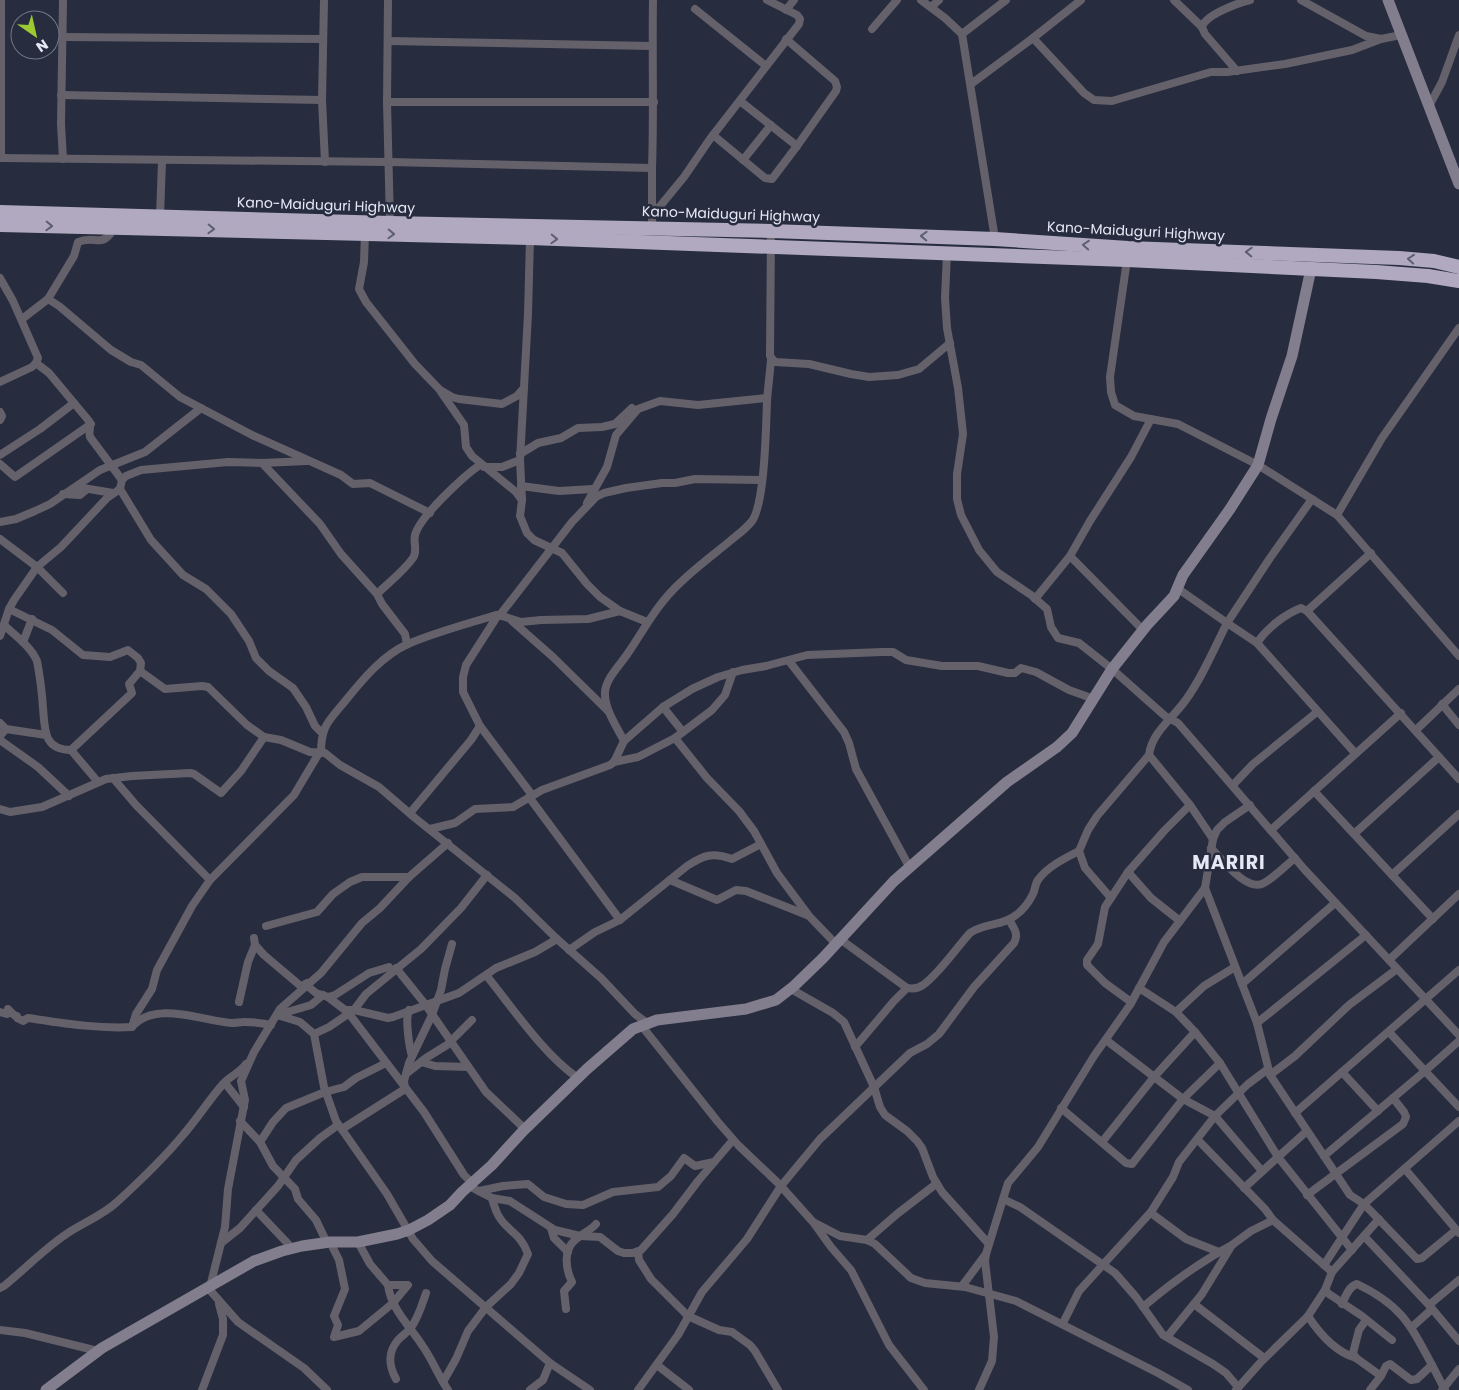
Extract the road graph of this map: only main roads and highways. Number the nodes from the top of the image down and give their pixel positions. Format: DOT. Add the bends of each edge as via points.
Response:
graph roads {
  1 [pos="0,212"];
  2 [pos="0,225"];
  3 [pos="1459,267"];
  4 [pos="1459,281"];
  3 -- 1 [label="highway, Kano-Maiduguri Highway, one-way" via="1399,258 1128,248 994,239"];
  2 -- 4 [label="highway, Kano-Maiduguri Highway, one-way" via="530,238 947,253 1311,269"];
}
